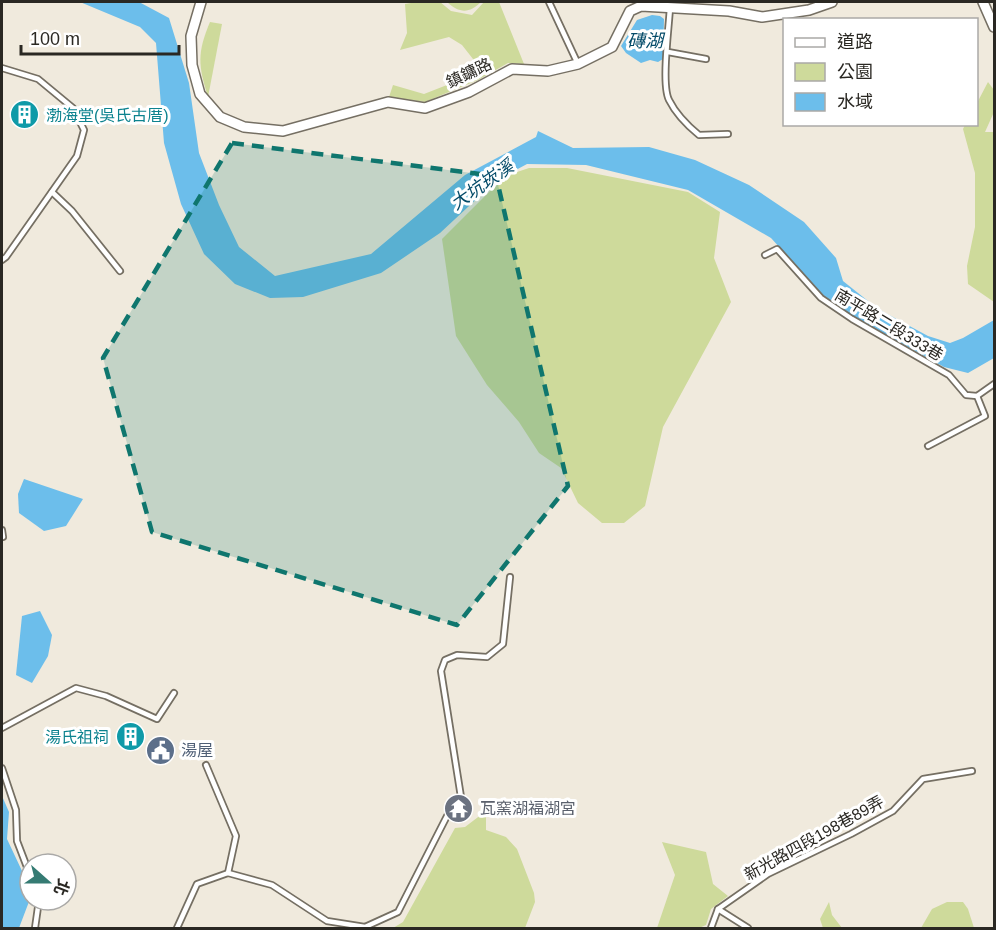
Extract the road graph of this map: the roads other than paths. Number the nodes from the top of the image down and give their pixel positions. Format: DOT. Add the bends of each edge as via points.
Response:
graph roads {
  1 [pos="201,2"];
  2 [pos="549,2"];
  3 [pos="832,2"];
  4 [pos="983,2"];
  5 [pos="731,6"];
  6 [pos="630,7"];
  7 [pos="670,8"];
  8 [pos="994,27"];
  9 [pos="668,52"];
  10 [pos="706,59"];
  11 [pos="578,64"];
  12 [pos="2,68"];
  13 [pos="728,134"];
  14 [pos="52,192"];
  15 [pos="765,255"];
  16 [pos="2,260"];
  17 [pos="120,271"];
  18 [pos="994,384"];
  19 [pos="977,396"];
  20 [pos="928,446"];
  21 [pos="2,530"];
  22 [pos="3,537"];
  23 [pos="510,577"];
  24 [pos="174,693"];
  25 [pos="2,728"];
  26 [pos="206,765"];
  27 [pos="2,768"];
  28 [pos="972,771"];
  29 [pos="21,852"];
  30 [pos="228,873"];
  31 [pos="718,909"];
  32 [pos="37,912"];
  33 [pos="35,928"];
  34 [pos="177,928"];
  35 [pos="711,928"];
  36 [pos="748,928"];
  1 -- 11 [label="street, 鎮鏞路" via="191,36 192,65 200,94 220,117 244,127 283,131 388,102 425,108 469,92 512,69 548,71"];
  2 -- 11 [label="lane"];
  3 -- 5 [label="street, 鎮鏞路" via="809,10 762,17"];
  4 -- 8 [label="street"];
  5 -- 7 [label="street, 鎮鏞路"];
  6 -- 7 [label="street, 鎮鏞路"];
  6 -- 11 [label="street, 鎮鏞路" via="612,47"];
  7 -- 9 [label="lane"];
  9 -- 10 [label="lane"];
  9 -- 13 [label="lane" via="665,86 669,100 687,125 699,135"];
  12 -- 14 [label="lane" via="38,79 73,108 83,126 77,156"];
  14 -- 16 [label="lane"];
  14 -- 17 [label="lane"];
  15 -- 19 [label="lane, 南平路二段333巷" via="777,249 821,298 949,375 966,395"];
  18 -- 19 [label="lane"];
  19 -- 20 [label="lane" via="985,416"];
  21 -- 22 [label="lane"];
  23 -- 30 [label="lane" via="503,644 487,657 457,655 445,660 441,671 461,797 447,816 398,912 365,927 327,921 272,885"];
  24 -- 25 [label="lane" via="157,719 106,696 76,688"];
  26 -- 30 [label="lane" via="236,836"];
  27 -- 29 [label="lane" via="16,810"];
  28 -- 31 [label="lane, 新光路四段198巷89弄" via="922,779 893,811 768,874"];
  30 -- 34 [label="lane" via="197,884"];
  31 -- 35 [label="lane"];
  31 -- 36 [label="lane"];
  32 -- 33 [label="lane"];
}
